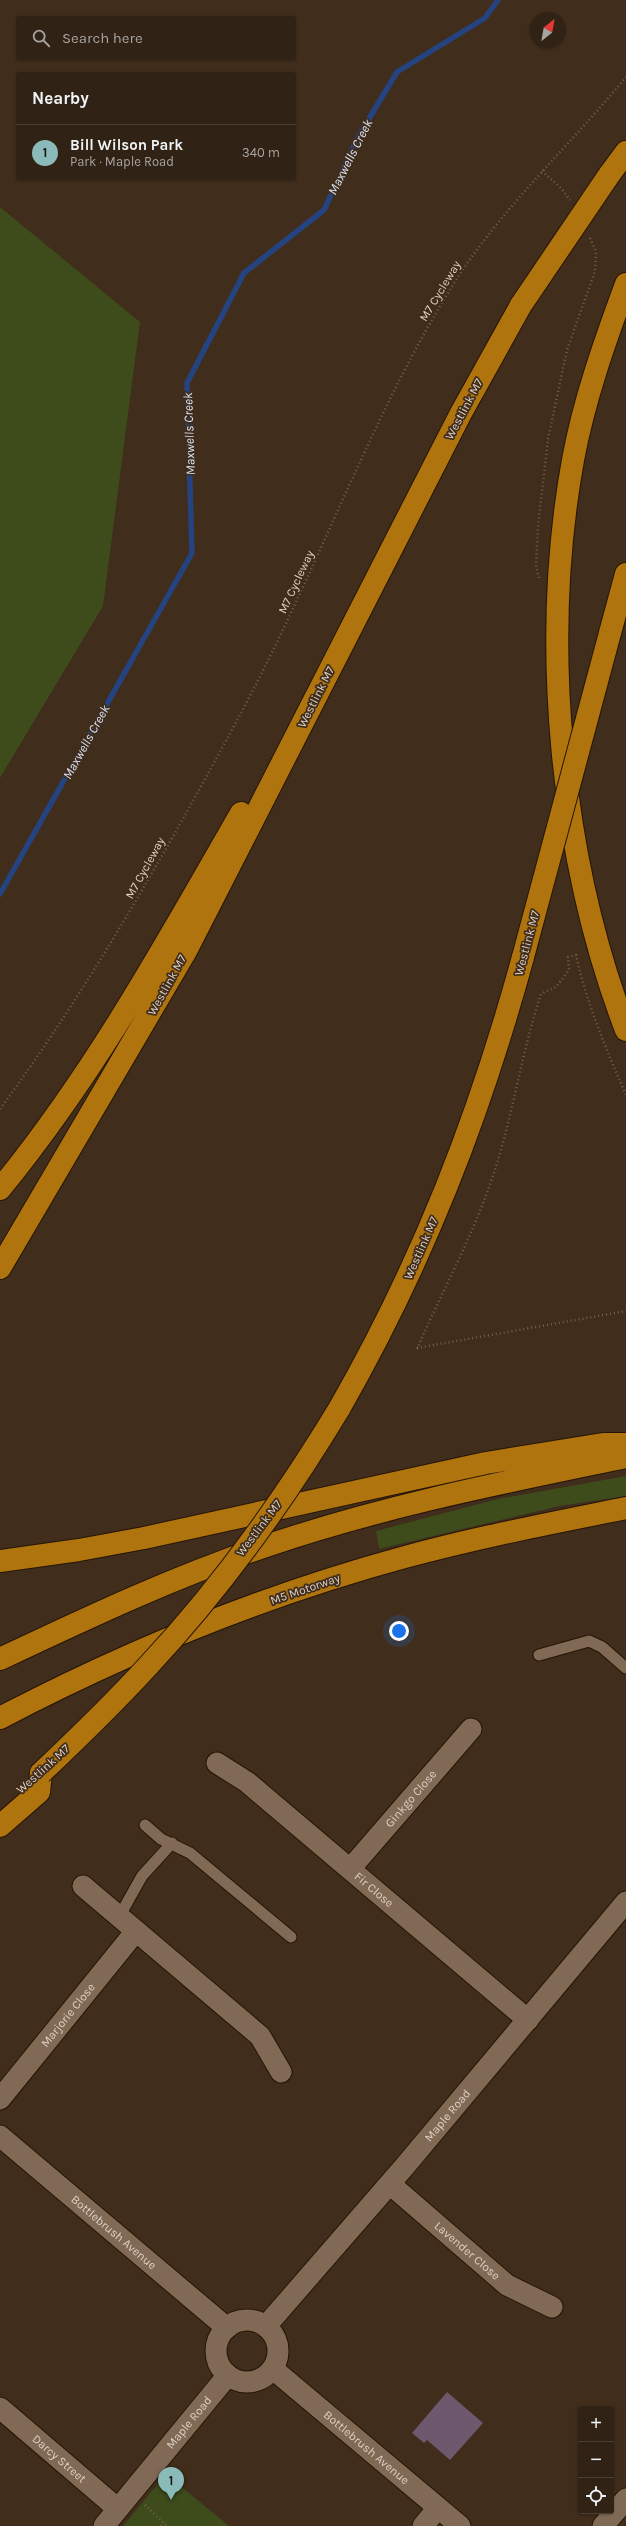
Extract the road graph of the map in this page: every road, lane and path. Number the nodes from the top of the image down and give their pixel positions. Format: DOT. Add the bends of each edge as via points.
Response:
graph roads {
  1 [pos="626,77"];
  2 [pos="626,152"];
  3 [pos="542,171"];
  4 [pos="562,189"];
  5 [pos="626,284"];
  6 [pos="626,574"];
  7 [pos="378,575"];
  8 [pos="626,1030"];
  9 [pos="626,1095"];
  10 [pos="0,1109"];
  11 [pos="0,1189"];
  12 [pos="0,1268"];
  13 [pos="626,1312"];
  14 [pos="626,1444"];
  15 [pos="626,1457"];
  16 [pos="626,1508"];
  17 [pos="0,1561"];
  18 [pos="539,1655"];
  19 [pos="0,1659"];
  20 [pos="626,1668"];
  21 [pos="0,1718"];
  22 [pos="471,1729"];
  23 [pos="218,1763"];
  24 [pos="3,1817"];
  25 [pos="145,1825"];
  26 [pos="172,1843"];
  27 [pos="350,1869"];
  28 [pos="83,1886"];
  29 [pos="625,1904"];
  30 [pos="119,1917"];
  31 [pos="136,1931"];
  32 [pos="291,1937"];
  33 [pos="528,2020"];
  34 [pos="281,2072"];
  35 [pos="0,2098"];
  36 [pos="0,2136"];
  37 [pos="390,2184"];
  38 [pos="552,2307"];
  39 [pos="266,2326"];
  40 [pos="227,2328"];
  41 [pos="273,2369"];
  42 [pos="228,2375"];
  43 [pos="0,2408"];
  44 [pos="626,2499"];
  45 [pos="125,2501"];
  46 [pos="438,2508"];
  47 [pos="163,2522"];
  48 [pos="104,2526"];
  49 [pos="161,2526"];
  50 [pos="167,2526"];
  51 [pos="423,2526"];
  52 [pos="460,2526"];
  53 [pos="603,2526"];
  1 -- 3 [label="path, M7 Cycleway"];
  2 -- 7 [label="highway, Westlink M7, bridge" via="521,305 468,399"];
  3 -- 4 [label="path"];
  3 -- 10 [label="path, M7 Cycleway" via="499,220 450,290 390,402 286,624 233,729 127,918 38,1058"];
  5 -- 8 [label="highway" via="589,392 577,440 568,496 558,605 560,698 578,860 600,957"];
  6 -- 24 [label="highway, Westlink M7, bridge" via="491,1066 457,1166 394,1307 339,1409 269,1517 192,1616 114,1702 42,1773 39,1792"];
  7 -- 11 [label="highway" via="135,997 80,1083"];
  7 -- 12 [label="highway, Westlink M7" via="186,951"];
  9 -- 13 [label="path" via="584,990 576,955 568,957 569,970 556,987 541,994 509,1123 489,1188 417,1349"];
  14 -- 17 [label="highway" via="603,1444 486,1463 144,1538"];
  15 -- 19 [label="highway" via="403,1504 273,1543 193,1572"];
  16 -- 21 [label="highway, M5 Motorway" via="506,1532 404,1557 304,1589 146,1648"];
  18 -- 20 [label="lane" via="589,1641 602,1647"];
  22 -- 27 [label="street, Ginkgo Close"];
  23 -- 27 [label="street, Fir Close" via="247,1782"];
  25 -- 26 [label="lane"];
  26 -- 30 [label="lane" via="137,1883 125,1910"];
  26 -- 32 [label="lane" via="190,1853"];
  27 -- 33 [label="street, Fir Close"];
  28 -- 30 [label="street"];
  29 -- 33 [label="street, Maple Road"];
  30 -- 31 [label="street"];
  31 -- 34 [label="street" via="260,2036"];
  31 -- 35 [label="street, Marjorie Close"];
  33 -- 37 [label="street, Maple Road"];
  36 -- 40 [label="street, Bottlebrush Avenue"];
  37 -- 38 [label="street, Lavender Close" via="507,2285"];
  37 -- 39 [label="street, Maple Road"];
  39 -- 40 [label="street" via="246,2320 236,2322"];
  39 -- 41 [label="street" via="274,2334 278,2347 278,2358"];
  40 -- 42 [label="street" via="216,2350 221,2367"];
  41 -- 42 [label="street" via="266,2377 254,2382 243,2382"];
  41 -- 46 [label="street, Bottlebrush Avenue"];
  42 -- 45 [label="street, Maple Road"];
  43 -- 45 [label="street, Darcy Street"];
  44 -- 53 [label="street"];
  45 -- 47 [label="path"];
  45 -- 48 [label="street, Maple Road"];
  46 -- 51 [label="street"];
  46 -- 52 [label="street, Bottlebrush Avenue"];
  47 -- 49 [label="path"];
  47 -- 50 [label="path"];
}
